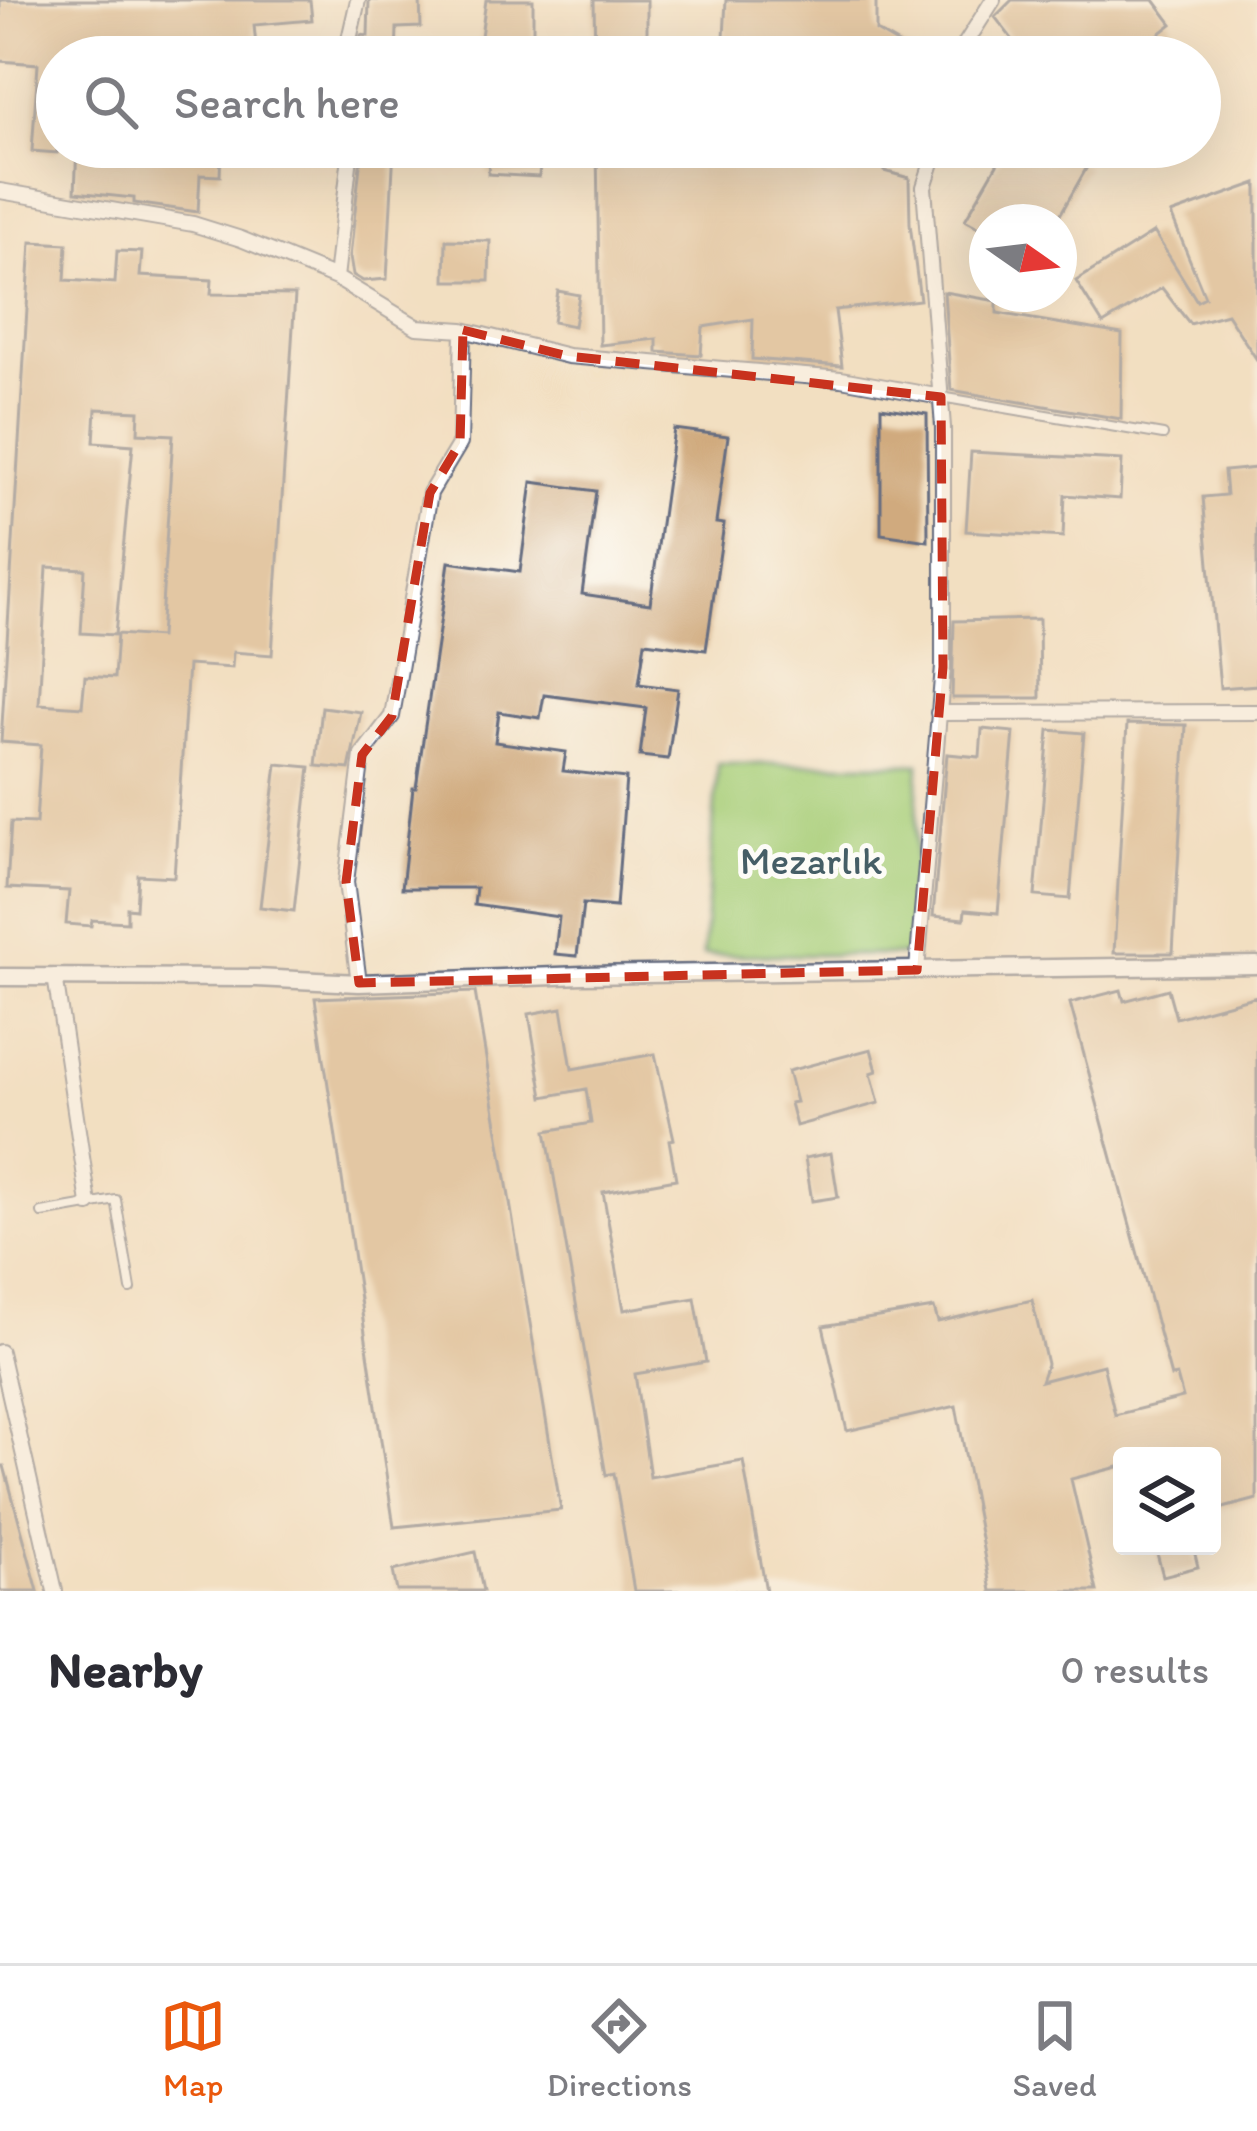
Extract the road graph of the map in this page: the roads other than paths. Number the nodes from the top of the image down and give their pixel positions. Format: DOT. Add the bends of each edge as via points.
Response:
graph roads {
  1 [pos="358,0"];
  2 [pos="993,0"];
  3 [pos="350,36"];
  4 [pos="970,36"];
  5 [pos="349,168"];
  6 [pos="930,168"];
  7 [pos="0,191"];
  8 [pos="336,278"];
  9 [pos="464,330"];
  10 [pos="940,397"];
  11 [pos="1163,435"];
  12 [pos="1257,712"];
  13 [pos="938,713"];
  14 [pos="1257,965"];
  15 [pos="917,970"];
  16 [pos="55,976"];
  17 [pos="0,977"];
  18 [pos="359,983"];
  19 [pos="88,1204"];
  20 [pos="42,1213"];
  21 [pos="131,1289"];
  22 [pos="0,1352"];
  23 [pos="55,1591"];
  1 -- 3 [label="street"];
  2 -- 4 [label="street"];
  5 -- 8 [label="street"];
  6 -- 10 [label="street" via="924,188"];
  7 -- 8 [label="street" via="193,224"];
  8 -- 9 [label="street" via="417,327"];
  9 -- 10 [label="street" via="568,356 841,379"];
  9 -- 18 [label="street" via="460,443 430,493 392,716 362,754 346,882"];
  10 -- 11 [label="lane"];
  10 -- 13 [label="street"];
  12 -- 13 [label="street"];
  13 -- 15 [label="street"];
  14 -- 15 [label="street"];
  15 -- 18 [label="street"];
  16 -- 17 [label="street"];
  16 -- 18 [label="street"];
  16 -- 19 [label="street"];
  19 -- 20 [label="lane"];
  19 -- 21 [label="lane" via="116,1200"];
  22 -- 23 [label="street"];
}
